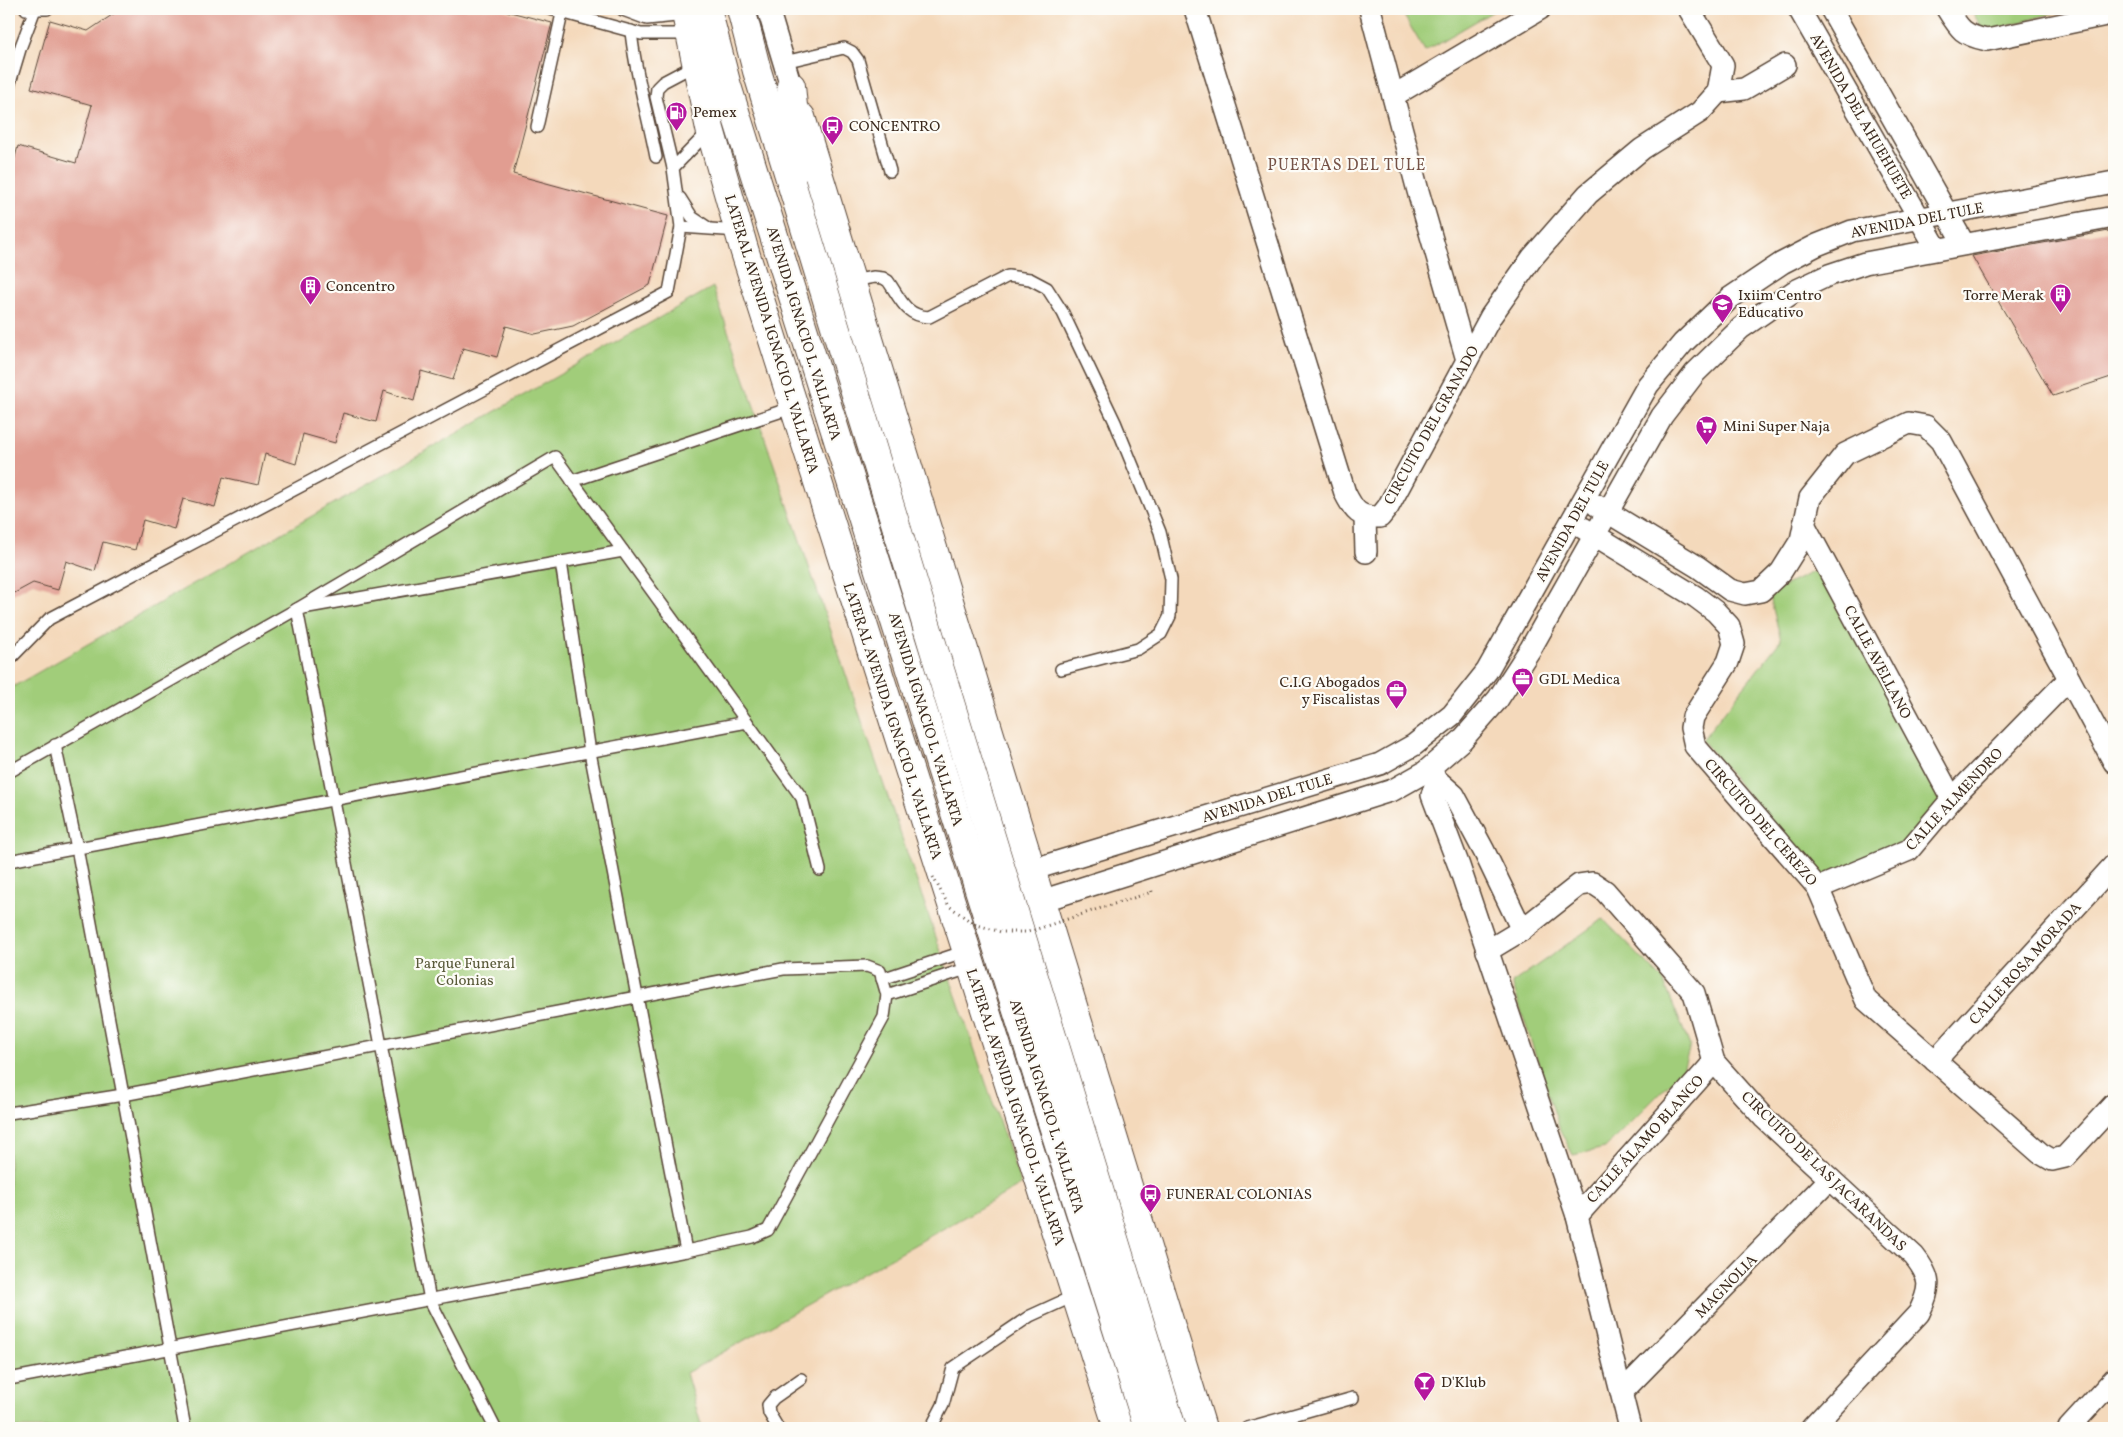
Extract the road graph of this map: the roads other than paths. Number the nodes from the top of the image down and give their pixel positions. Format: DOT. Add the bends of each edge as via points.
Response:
graph roads {
  1 [pos="36,9"];
  2 [pos="550,9"];
  3 [pos="622,9"];
  4 [pos="741,9"];
  5 [pos="768,9"];
  6 [pos="1195,9"];
  7 [pos="1370,9"];
  8 [pos="1540,9"];
  9 [pos="1689,9"];
  10 [pos="1799,9"];
  11 [pos="1831,9"];
  12 [pos="1947,9"];
  13 [pos="2114,10"];
  14 [pos="563,11"];
  15 [pos="692,17"];
  16 [pos="631,32"];
  17 [pos="697,64"];
  18 [pos="1785,65"];
  19 [pos="788,74"];
  20 [pos="9,86"];
  21 [pos="1718,92"];
  22 [pos="1393,96"];
  23 [pos="537,127"];
  24 [pos="710,130"];
  25 [pos="656,157"];
  26 [pos="673,168"];
  27 [pos="890,171"];
  28 [pos="2114,182"];
  29 [pos="677,192"];
  30 [pos="1946,213"];
  31 [pos="2114,217"];
  32 [pos="1919,218"];
  33 [pos="681,227"];
  34 [pos="711,229"];
  35 [pos="739,231"];
  36 [pos="806,231"];
  37 [pos="1964,244"];
  38 [pos="1937,249"];
  39 [pos="852,281"];
  40 [pos="1467,360"];
  41 [pos="794,407"];
  42 [pos="572,481"];
  43 [pos="1585,498"];
  44 [pos="1607,512"];
  45 [pos="1365,518"];
  46 [pos="1572,521"];
  47 [pos="1804,524"];
  48 [pos="1594,536"];
  49 [pos="623,551"];
  50 [pos="1366,552"];
  51 [pos="561,562"];
  52 [pos="1730,590"];
  53 [pos="298,608"];
  54 [pos="1716,612"];
  55 [pos="9,660"];
  56 [pos="1061,669"];
  57 [pos="2069,679"];
  58 [pos="747,722"];
  59 [pos="55,744"];
  60 [pos="1414,745"];
  61 [pos="590,752"];
  62 [pos="2114,762"];
  63 [pos="9,772"];
  64 [pos="1432,775"];
  65 [pos="1952,799"];
  66 [pos="334,800"];
  67 [pos="1477,838"];
  68 [pos="77,848"];
  69 [pos="1452,849"];
  70 [pos="9,861"];
  71 [pos="2114,865"];
  72 [pos="820,870"];
  73 [pos="1031,870"];
  74 [pos="1818,888"];
  75 [pos="1504,892"];
  76 [pos="1041,901"];
  77 [pos="1473,908"];
  78 [pos="1522,930"];
  79 [pos="1487,951"];
  80 [pos="969,959"];
  81 [pos="882,979"];
  82 [pos="887,995"];
  83 [pos="636,998"];
  84 [pos="381,1046"];
  85 [pos="1935,1061"];
  86 [pos="1714,1062"];
  87 [pos="123,1096"];
  88 [pos="2114,1104"];
  89 [pos="9,1113"];
  90 [pos="1830,1179"];
  91 [pos="1577,1216"];
  92 [pos="686,1251"];
  93 [pos="1076,1296"];
  94 [pos="430,1299"];
  95 [pos="170,1348"];
  96 [pos="9,1379"];
  97 [pos="801,1379"];
  98 [pos="2114,1379"];
  99 [pos="1622,1392"];
  100 [pos="1353,1398"];
  101 [pos="1166,1427"];
  102 [pos="185,1428"];
  103 [pos="496,1428"];
  104 [pos="778,1428"];
  105 [pos="931,1428"];
  106 [pos="1118,1428"];
  107 [pos="1202,1428"];
  108 [pos="1247,1428"];
  109 [pos="1630,1428"];
  110 [pos="1812,1428"];
  111 [pos="2069,1428"];
  1 -- 20 [label="lane"];
  2 -- 14 [label="lane"];
  3 -- 15 [label="lane" via="647,19"];
  4 -- 36 [label="main road, AVENIDA IGNACIO L. VALLARTA"];
  5 -- 19 [label="street"];
  6 -- 45 [label="street" via="1345,493 1352,508"];
  7 -- 22 [label="street"];
  8 -- 22 [label="street"];
  9 -- 21 [label="street" via="1723,66"];
  10 -- 32 [label="street, AVENIDA DEL AHUEHUETE"];
  11 -- 30 [label="street, AVENIDA DEL AHUEHUETE"];
  12 -- 13 [label="street" via="1968,36 1987,40 2111,14"];
  14 -- 16 [label="lane"];
  14 -- 23 [label="lane"];
  15 -- 16 [label="lane" via="641,34"];
  15 -- 17 [label="main road, LATERAL AVENIDA IGNACIO L. VALLARTA"];
  15 -- 101 [label="main road, AVENIDA IGNACIO L. VALLARTA" via="727,86"];
  16 -- 25 [label="lane" via="634,61"];
  17 -- 24 [label="main road, LATERAL AVENIDA IGNACIO L. VALLARTA"];
  17 -- 26 [label="lane" via="657,88 656,97"];
  18 -- 21 [label="street" via="1744,89"];
  19 -- 27 [label="lane" via="844,48 852,52 858,60"];
  19 -- 36 [label="main road"];
  19 -- 39 [label="main road"];
  21 -- 40 [label="street, CIRCUITO DEL GRANADO" via="1700,112 1642,149 1588,194 1532,258 1491,316"];
  22 -- 40 [label="street"];
  24 -- 26 [label="lane"];
  24 -- 35 [label="main road, LATERAL AVENIDA IGNACIO L. VALLARTA"];
  26 -- 29 [label="lane"];
  28 -- 30 [label="street, AVENIDA DEL TULE"];
  29 -- 33 [label="lane"];
  29 -- 34 [label="lane" via="692,217"];
  30 -- 32 [label="street, AVENIDA DEL TULE"];
  30 -- 37 [label="street, AVENIDA DEL AHUEHUETE"];
  31 -- 37 [label="street, AVENIDA DEL TULE"];
  32 -- 38 [label="street, AVENIDA DEL AHUEHUETE"];
  32 -- 43 [label="street, AVENIDA DEL TULE" via="1852,231 1817,245 1782,263 1730,298 1683,343 1648,385"];
  33 -- 34 [label="lane"];
  33 -- 55 [label="lane" via="669,292 49,619"];
  34 -- 35 [label="lane"];
  35 -- 41 [label="main road, LATERAL AVENIDA IGNACIO L. VALLARTA"];
  36 -- 101 [label="main road, AVENIDA IGNACIO L. VALLARTA"];
  37 -- 38 [label="street, AVENIDA DEL TULE"];
  38 -- 44 [label="street, AVENIDA DEL TULE" via="1865,263 1829,274 1795,291 1741,328 1695,372 1662,416"];
  39 -- 56 [label="lane" via="883,278 912,313 918,317 929,317 1008,276 1030,279 1047,288 1062,313 1114,422 1160,532 1171,579 1170,616 1161,634 1138,649"];
  39 -- 73 [label="main road"];
  40 -- 45 [label="street, CIRCUITO DEL GRANADO" via="1388,506 1380,517"];
  41 -- 42 [label="lane"];
  41 -- 80 [label="main road, LATERAL AVENIDA IGNACIO L. VALLARTA"];
  42 -- 49 [label="lane"];
  42 -- 53 [label="lane" via="555,457"];
  43 -- 44 [label="street"];
  43 -- 46 [label="street, AVENIDA DEL TULE"];
  44 -- 48 [label="street, AVENIDA DEL TULE"];
  44 -- 52 [label="street"];
  45 -- 50 [label="street"];
  46 -- 48 [label="street, CIRCUITO DEL CEREZO"];
  46 -- 60 [label="street, AVENIDA DEL TULE" via="1487,671 1452,715"];
  47 -- 52 [label="street" via="1801,540 1781,572 1760,591 1745,594"];
  47 -- 57 [label="street" via="1810,498 1845,454 1908,423 1926,426 1941,441"];
  47 -- 65 [label="street, CALLE AVELLANO"];
  48 -- 54 [label="street, CIRCUITO DEL CEREZO" via="1684,589"];
  48 -- 64 [label="street, AVENIDA DEL TULE" via="1531,648 1498,699"];
  49 -- 51 [label="lane"];
  49 -- 58 [label="lane"];
  51 -- 53 [label="lane"];
  51 -- 61 [label="lane"];
  52 -- 54 [label="street"];
  53 -- 59 [label="lane"];
  53 -- 66 [label="lane"];
  54 -- 74 [label="street, CIRCUITO DEL CEREZO" via="1729,626 1734,644 1728,662 1693,717 1695,746"];
  57 -- 62 [label="street"];
  57 -- 65 [label="street, CALLE ALMENDRO"];
  58 -- 61 [label="lane"];
  58 -- 72 [label="lane" via="802,798"];
  59 -- 63 [label="lane"];
  59 -- 68 [label="lane"];
  60 -- 64 [label="street"];
  60 -- 73 [label="street, AVENIDA DEL TULE" via="1380,764"];
  61 -- 66 [label="lane"];
  61 -- 83 [label="lane"];
  64 -- 67 [label="street" via="1454,795"];
  64 -- 69 [label="street" via="1432,795"];
  64 -- 76 [label="street, AVENIDA DEL TULE" via="1394,790"];
  65 -- 74 [label="street, CALLE ALMENDRO" via="1909,850"];
  66 -- 68 [label="lane"];
  66 -- 84 [label="lane"];
  67 -- 69 [label="street"];
  67 -- 75 [label="street"];
  68 -- 70 [label="lane"];
  68 -- 87 [label="lane"];
  69 -- 77 [label="street"];
  71 -- 85 [label="street, CALLE ROSA MORADA"];
  73 -- 76 [label="main road"];
  74 -- 85 [label="street, CIRCUITO DEL CEREZO" via="1866,1000"];
  75 -- 77 [label="street"];
  75 -- 78 [label="street"];
  76 -- 107 [label="main road"];
  77 -- 79 [label="street"];
  78 -- 79 [label="street, CIRCUITO DE LAS JACARANDAS"];
  78 -- 86 [label="street, CIRCUITO DE LAS JACARANDAS" via="1579,885 1593,883 1604,891 1694,993"];
  79 -- 91 [label="street"];
  80 -- 81 [label="lane"];
  80 -- 82 [label="lane"];
  80 -- 93 [label="main road, LATERAL AVENIDA IGNACIO L. VALLARTA"];
  81 -- 82 [label="lane"];
  81 -- 83 [label="lane" via="880,970 867,966 783,969"];
  82 -- 92 [label="lane" via="884,1017 768,1230 752,1237"];
  83 -- 84 [label="lane"];
  83 -- 92 [label="lane"];
  84 -- 87 [label="lane"];
  84 -- 94 [label="lane"];
  85 -- 88 [label="street, CIRCUITO DEL CEREZO" via="2052,1160 2065,1158"];
  86 -- 90 [label="street, CIRCUITO DE LAS JACARANDAS" via="1764,1118"];
  86 -- 91 [label="street, CALLE ÁLAMO BLANCO"];
  87 -- 89 [label="lane"];
  87 -- 95 [label="lane"];
  90 -- 99 [label="street, MAGNOLIA"];
  90 -- 110 [label="street, CIRCUITO DE LAS JACARANDAS" via="1914,1256 1924,1269 1929,1290 1919,1313"];
  91 -- 99 [label="street"];
  92 -- 94 [label="lane"];
  93 -- 105 [label="lane" via="1030,1316 953,1368 943,1405"];
  93 -- 106 [label="main road, LATERAL AVENIDA IGNACIO L. VALLARTA"];
  94 -- 95 [label="lane"];
  94 -- 103 [label="lane"];
  95 -- 96 [label="lane"];
  95 -- 102 [label="lane"];
  97 -- 104 [label="lane" via="768,1405"];
  98 -- 111 [label="street"];
  99 -- 109 [label="street"];
  100 -- 108 [label="lane"];
}
